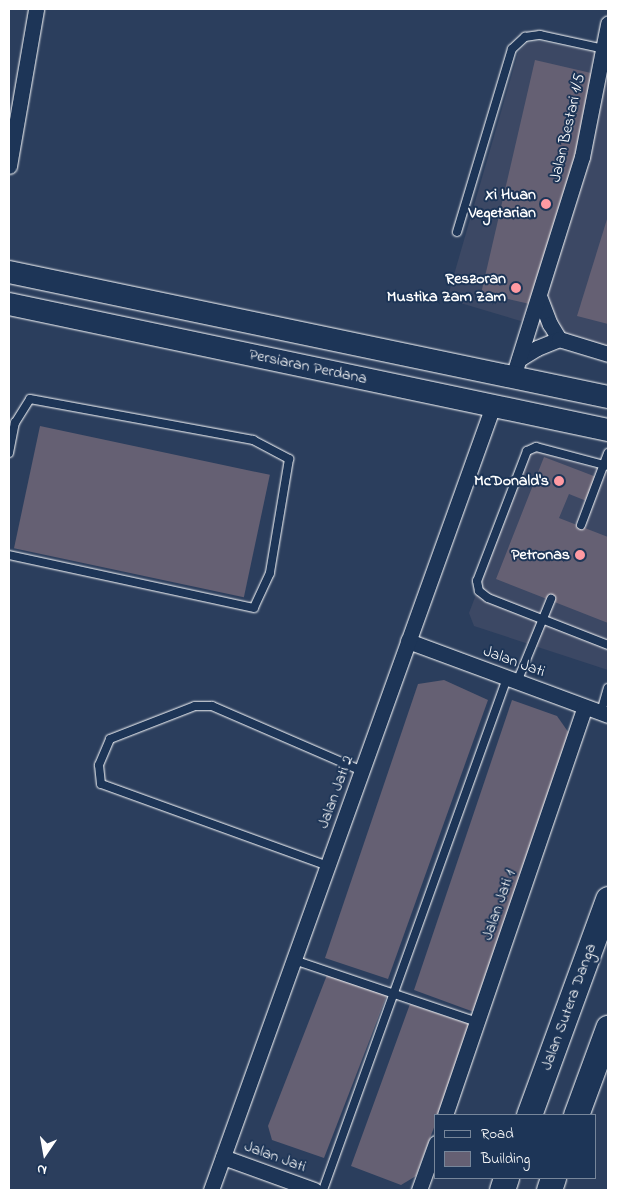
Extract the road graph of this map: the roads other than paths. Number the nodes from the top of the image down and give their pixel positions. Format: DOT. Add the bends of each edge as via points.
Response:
graph roads {
  1 [pos="36,9"];
  2 [pos="608,24"];
  3 [pos="604,49"];
  4 [pos="9,166"];
  5 [pos="456,232"];
  6 [pos="9,272"];
  7 [pos="539,296"];
  8 [pos="9,304"];
  9 [pos="559,339"];
  10 [pos="608,354"];
  11 [pos="516,368"];
  12 [pos="608,397"];
  13 [pos="493,406"];
  14 [pos="608,430"];
  15 [pos="9,453"];
  16 [pos="608,453"];
  17 [pos="607,465"];
  18 [pos="581,525"];
  19 [pos="9,555"];
  20 [pos="551,599"];
  21 [pos="542,620"];
  22 [pos="408,641"];
  23 [pos="608,645"];
  24 [pos="512,680"];
  25 [pos="608,688"];
  26 [pos="585,706"];
  27 [pos="604,714"];
  28 [pos="362,771"];
  29 [pos="328,866"];
  30 [pos="608,899"];
  31 [pos="294,960"];
  32 [pos="393,995"];
  33 [pos="477,1022"];
  34 [pos="608,1028"];
  35 [pos="445,1114"];
  36 [pos="529,1114"];
  37 [pos="576,1114"];
  38 [pos="434,1149"];
  39 [pos="223,1157"];
  40 [pos="212,1190"];
  41 [pos="314,1190"];
  42 [pos="323,1190"];
  43 [pos="420,1190"];
  1 -- 4 [label="street"];
  2 -- 3 [label="street, Jalan Bestari 1/5"];
  3 -- 5 [label="lane" via="540,35 525,37 512,49"];
  3 -- 7 [label="street, Jalan Bestari 1/5" via="582,158"];
  6 -- 11 [label="main road, Persiaran Perdana"];
  7 -- 9 [label="street"];
  7 -- 11 [label="street, Jalan Bestari 1/5"];
  8 -- 13 [label="main road, Persiaran Perdana"];
  9 -- 10 [label="street"];
  9 -- 11 [label="street" via="537,348"];
  11 -- 12 [label="main road, Persiaran Perdana"];
  13 -- 14 [label="main road, Persiaran Perdana"];
  13 -- 22 [label="street, Jalan Jati 2"];
  15 -- 19 [label="lane" via="15,422 30,399 253,440 289,459 270,573 254,608"];
  16 -- 17 [label="lane"];
  17 -- 18 [label="lane"];
  17 -- 21 [label="lane" via="536,446 527,451 522,461 477,581 478,591"];
  20 -- 21 [label="lane"];
  21 -- 23 [label="lane"];
  21 -- 24 [label="lane"];
  22 -- 24 [label="street, Jalan Jati"];
  22 -- 28 [label="street, Jalan Jati 2"];
  24 -- 26 [label="street, Jalan Jati"];
  24 -- 32 [label="lane"];
  25 -- 27 [label="lane"];
  26 -- 27 [label="street, Jalan Jati"];
  26 -- 33 [label="street, Jalan Jati 1"];
  28 -- 29 [label="street, Jalan Jati 2"];
  28 -- 29 [label="lane" via="212,706 195,706 110,739 99,765 101,784"];
  29 -- 31 [label="street, Jalan Jati 2"];
  30 -- 36 [label="main road, Jalan Sutera Danga"];
  31 -- 32 [label="lane"];
  31 -- 39 [label="street, Jalan Jati 2"];
  32 -- 33 [label="lane"];
  32 -- 42 [label="lane"];
  33 -- 35 [label="street, Jalan Jati 1"];
  34 -- 37 [label="main road"];
  38 -- 43 [label="street"];
  39 -- 40 [label="street, Jalan Jati 2"];
  39 -- 41 [label="street, Jalan Jati"];
}
